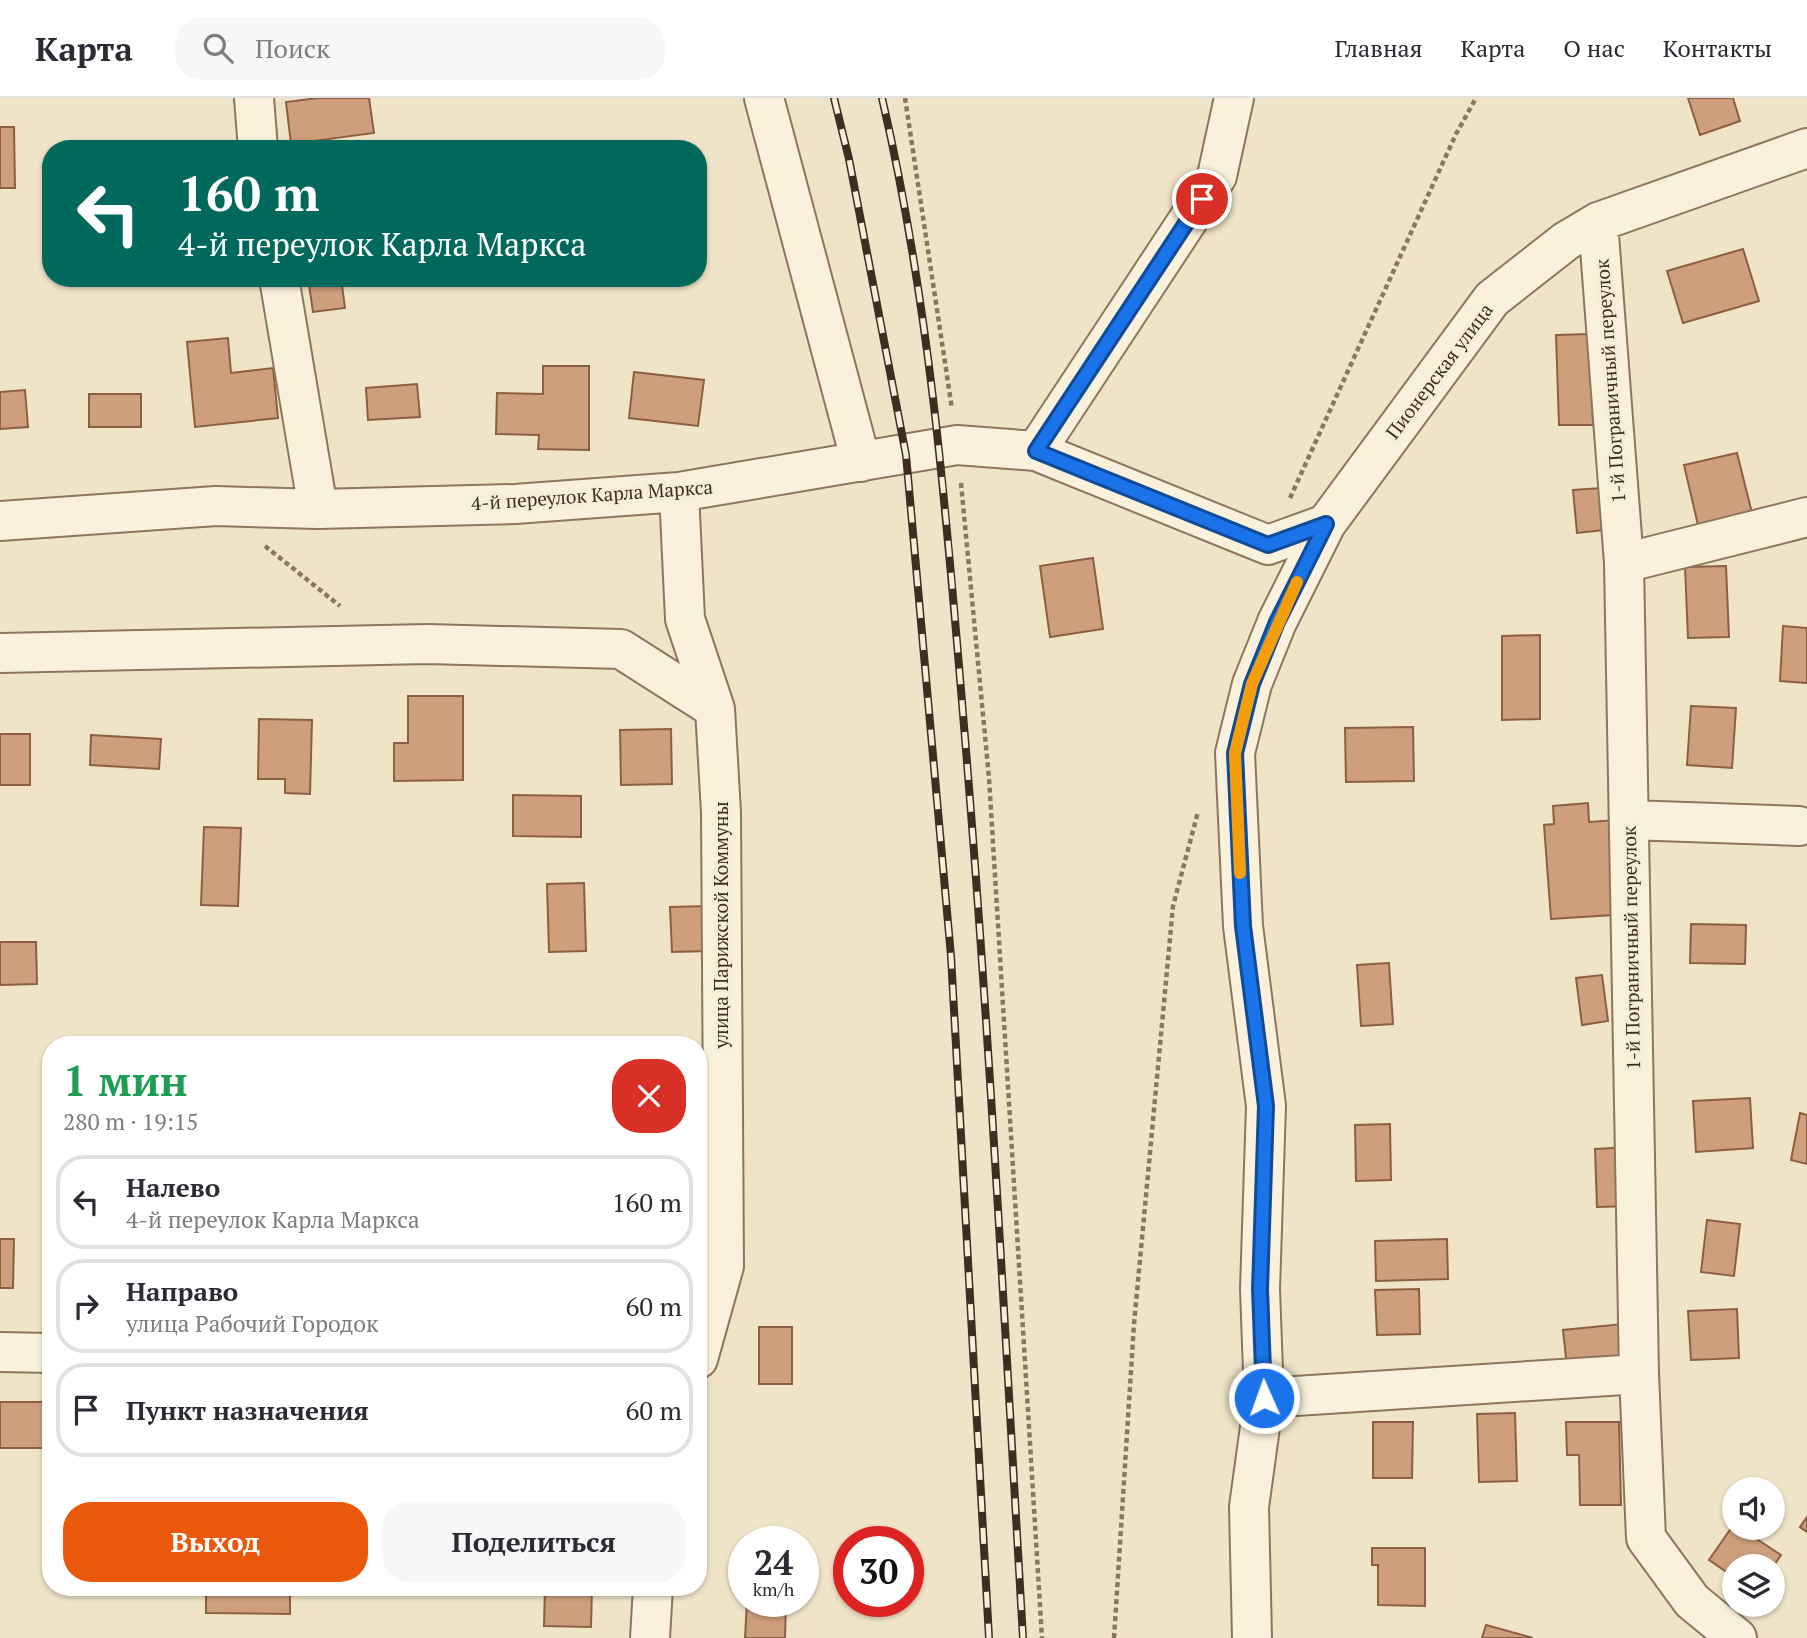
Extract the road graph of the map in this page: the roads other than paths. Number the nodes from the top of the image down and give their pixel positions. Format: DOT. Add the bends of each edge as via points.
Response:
graph roads {
  1 [pos="254,98"];
  2 [pos="764,98"];
  3 [pos="1234,98"];
  4 [pos="257,140"];
  5 [pos="1807,148"];
  6 [pos="1598,222"];
  7 [pos="281,287"];
  8 [pos="1036,451"];
  9 [pos="861,462"];
  10 [pos="679,492"];
  11 [pos="318,509"];
  12 [pos="1807,517"];
  13 [pos="0,521"];
  14 [pos="1326,524"];
  15 [pos="1623,563"];
  16 [pos="0,653"];
  17 [pos="716,709"];
  18 [pos="1629,820"];
  19 [pos="1799,826"];
  20 [pos="724,1266"];
  21 [pos="707,1288"];
  22 [pos="707,1327"];
  23 [pos="0,1352"];
  24 [pos="42,1353"];
  25 [pos="1639,1374"];
  26 [pos="1264,1398"];
  27 [pos="652,1596"];
  28 [pos="650,1638"];
  29 [pos="1252,1638"];
  30 [pos="1737,1638"];
  1 -- 4 [label="street"];
  2 -- 9 [label="street"];
  3 -- 8 [label="street" via="1217,176"];
  5 -- 6 [label="street, Пионерская улица"];
  6 -- 14 [label="street, Пионерская улица" via="1492,299"];
  6 -- 15 [label="street, 1-й Пограничный переулок"];
  7 -- 11 [label="street"];
  8 -- 9 [label="street, 4-й переулок Карла Маркса" via="957,445"];
  8 -- 14 [label="street, 4-й переулок Карла Маркса" via="1268,545"];
  9 -- 10 [label="street, 4-й переулок Карла Маркса"];
  10 -- 11 [label="street, 4-й переулок Карла Маркса" via="515,504"];
  10 -- 17 [label="street, улица Парижской Коммуны" via="685,619"];
  11 -- 13 [label="street, 4-й переулок Карла Маркса" via="216,506"];
  12 -- 15 [label="street"];
  14 -- 26 [label="street, Пионерская улица" via="1252,684 1235,753 1243,926 1266,1106 1260,1289"];
  15 -- 18 [label="street, 1-й Пограничный переулок"];
  16 -- 17 [label="street" via="427,644 621,649"];
  17 -- 20 [label="street, улица Парижской Коммуны" via="721,812"];
  18 -- 19 [label="street"];
  18 -- 25 [label="street, 1-й Пограничный переулок"];
  20 -- 21 [label="street"];
  20 -- 22 [label="street, улица Парижской Коммуны"];
  23 -- 24 [label="street"];
  25 -- 26 [label="street"];
  25 -- 30 [label="street, 1-й Пограничный переулок" via="1646,1538 1692,1601"];
  26 -- 29 [label="street, Пионерская улица" via="1249,1507"];
  27 -- 28 [label="street"];
}
